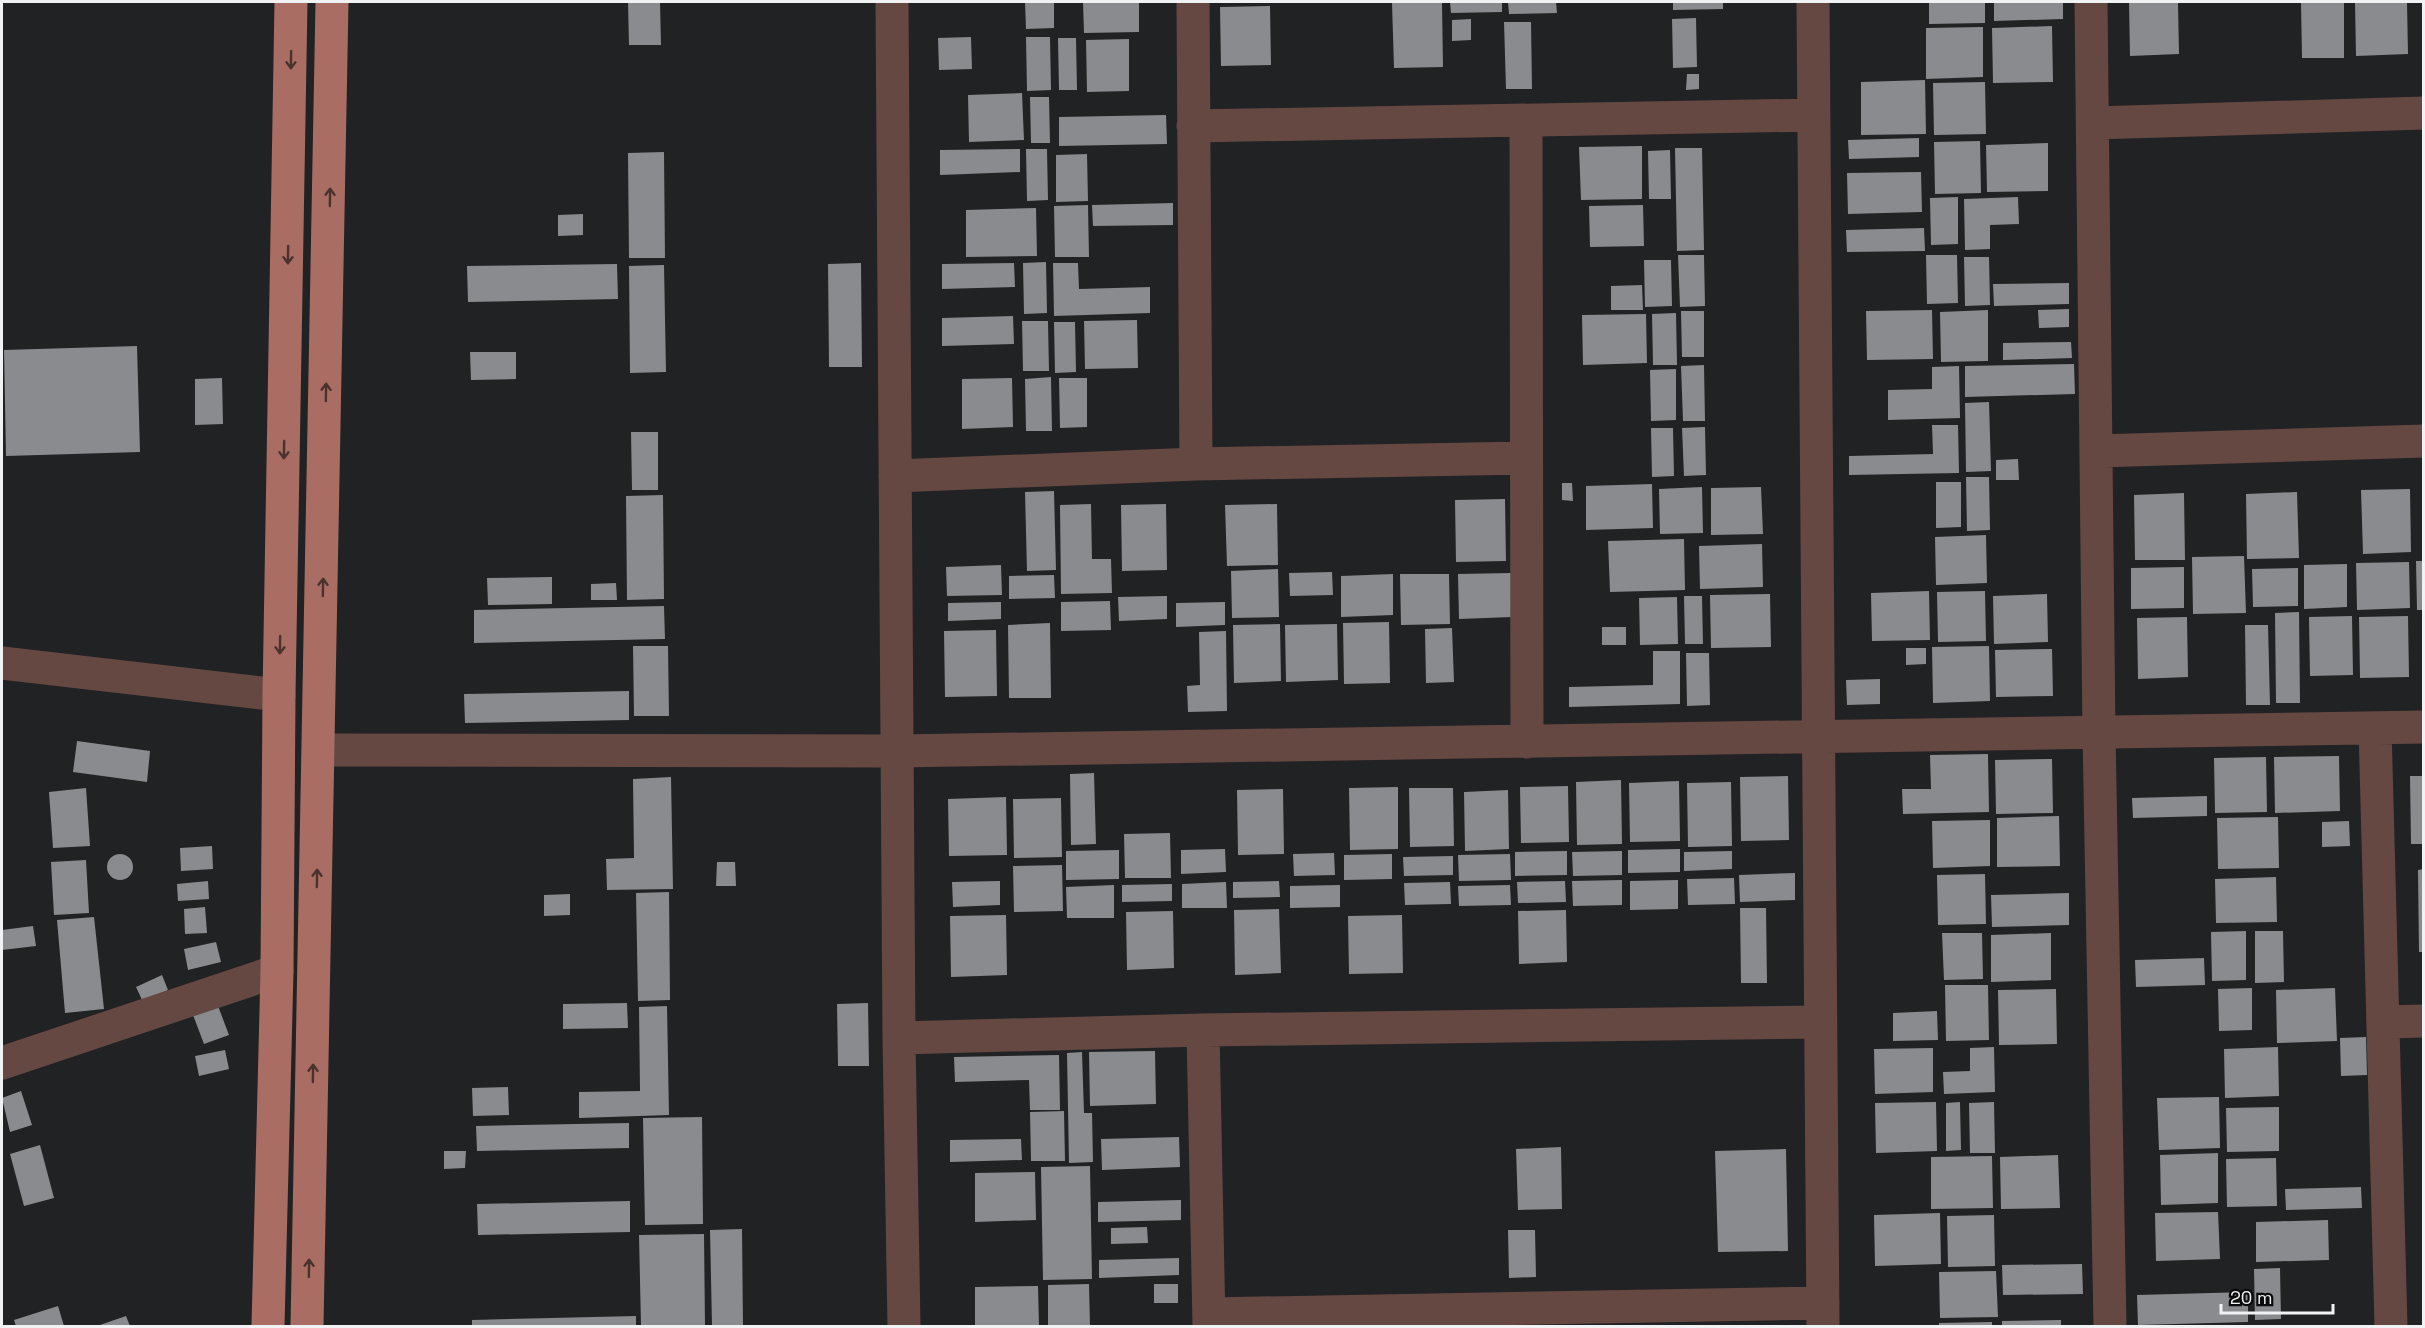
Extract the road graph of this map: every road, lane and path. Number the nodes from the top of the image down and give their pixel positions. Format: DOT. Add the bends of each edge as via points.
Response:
graph roads {
  1 [pos="291,2"];
  2 [pos="332,2"];
  3 [pos="892,2"];
  4 [pos="1193,2"];
  5 [pos="1813,2"];
  6 [pos="2091,2"];
  7 [pos="2424,113"];
  8 [pos="1814,115"];
  9 [pos="1526,121"];
  10 [pos="2094,123"];
  11 [pos="1193,126"];
  12 [pos="2424,441"];
  13 [pos="2097,451"];
  14 [pos="1525,458"];
  15 [pos="1196,464"];
  16 [pos="895,476"];
  17 [pos="2,663"];
  18 [pos="279,695"];
  19 [pos="2424,727"];
  20 [pos="2375,728"];
  21 [pos="2099,733"];
  22 [pos="1821,737"];
  23 [pos="1527,742"];
  24 [pos="320,750"];
  25 [pos="897,751"];
  26 [pos="277,971"];
  27 [pos="2424,1021"];
  28 [pos="1820,1022"];
  29 [pos="2383,1022"];
  30 [pos="1203,1030"];
  31 [pos="899,1038"];
  32 [pos="2,1063"];
  33 [pos="1823,1315"];
  34 [pos="1209,1320"];
  35 [pos="268,1326"];
  36 [pos="308,1326"];
  37 [pos="904,1326"];
  38 [pos="2110,1326"];
  39 [pos="2391,1326"];
  1 -- 18 [label="main road, one-way"];
  24 -- 2 [label="main road, one-way"];
  3 -- 16 [label="street"];
  4 -- 11 [label="street"];
  5 -- 8 [label="street"];
  6 -- 10 [label="street"];
  7 -- 10 [label="street"];
  8 -- 9 [label="street"];
  8 -- 22 [label="street"];
  9 -- 11 [label="street"];
  9 -- 14 [label="street"];
  10 -- 13 [label="street"];
  11 -- 15 [label="street"];
  12 -- 13 [label="street"];
  13 -- 21 [label="street"];
  14 -- 15 [label="street"];
  14 -- 23 [label="street"];
  15 -- 16 [label="street"];
  16 -- 25 [label="street"];
  17 -- 18 [label="street"];
  18 -- 26 [label="main road"];
  19 -- 20 [label="street"];
  20 -- 21 [label="street"];
  20 -- 29 [label="street"];
  21 -- 22 [label="street"];
  21 -- 38 [label="street"];
  22 -- 23 [label="street"];
  22 -- 28 [label="street"];
  23 -- 25 [label="street"];
  24 -- 25 [label="street"];
  36 -- 24 [label="main road, one-way"];
  25 -- 31 [label="street"];
  26 -- 32 [label="street"];
  26 -- 35 [label="main road"];
  27 -- 29 [label="street"];
  28 -- 30 [label="street"];
  28 -- 33 [label="street"];
  29 -- 39 [label="street"];
  30 -- 31 [label="street"];
  30 -- 34 [label="street"];
  31 -- 37 [label="street"];
  33 -- 34 [label="street"];
}
